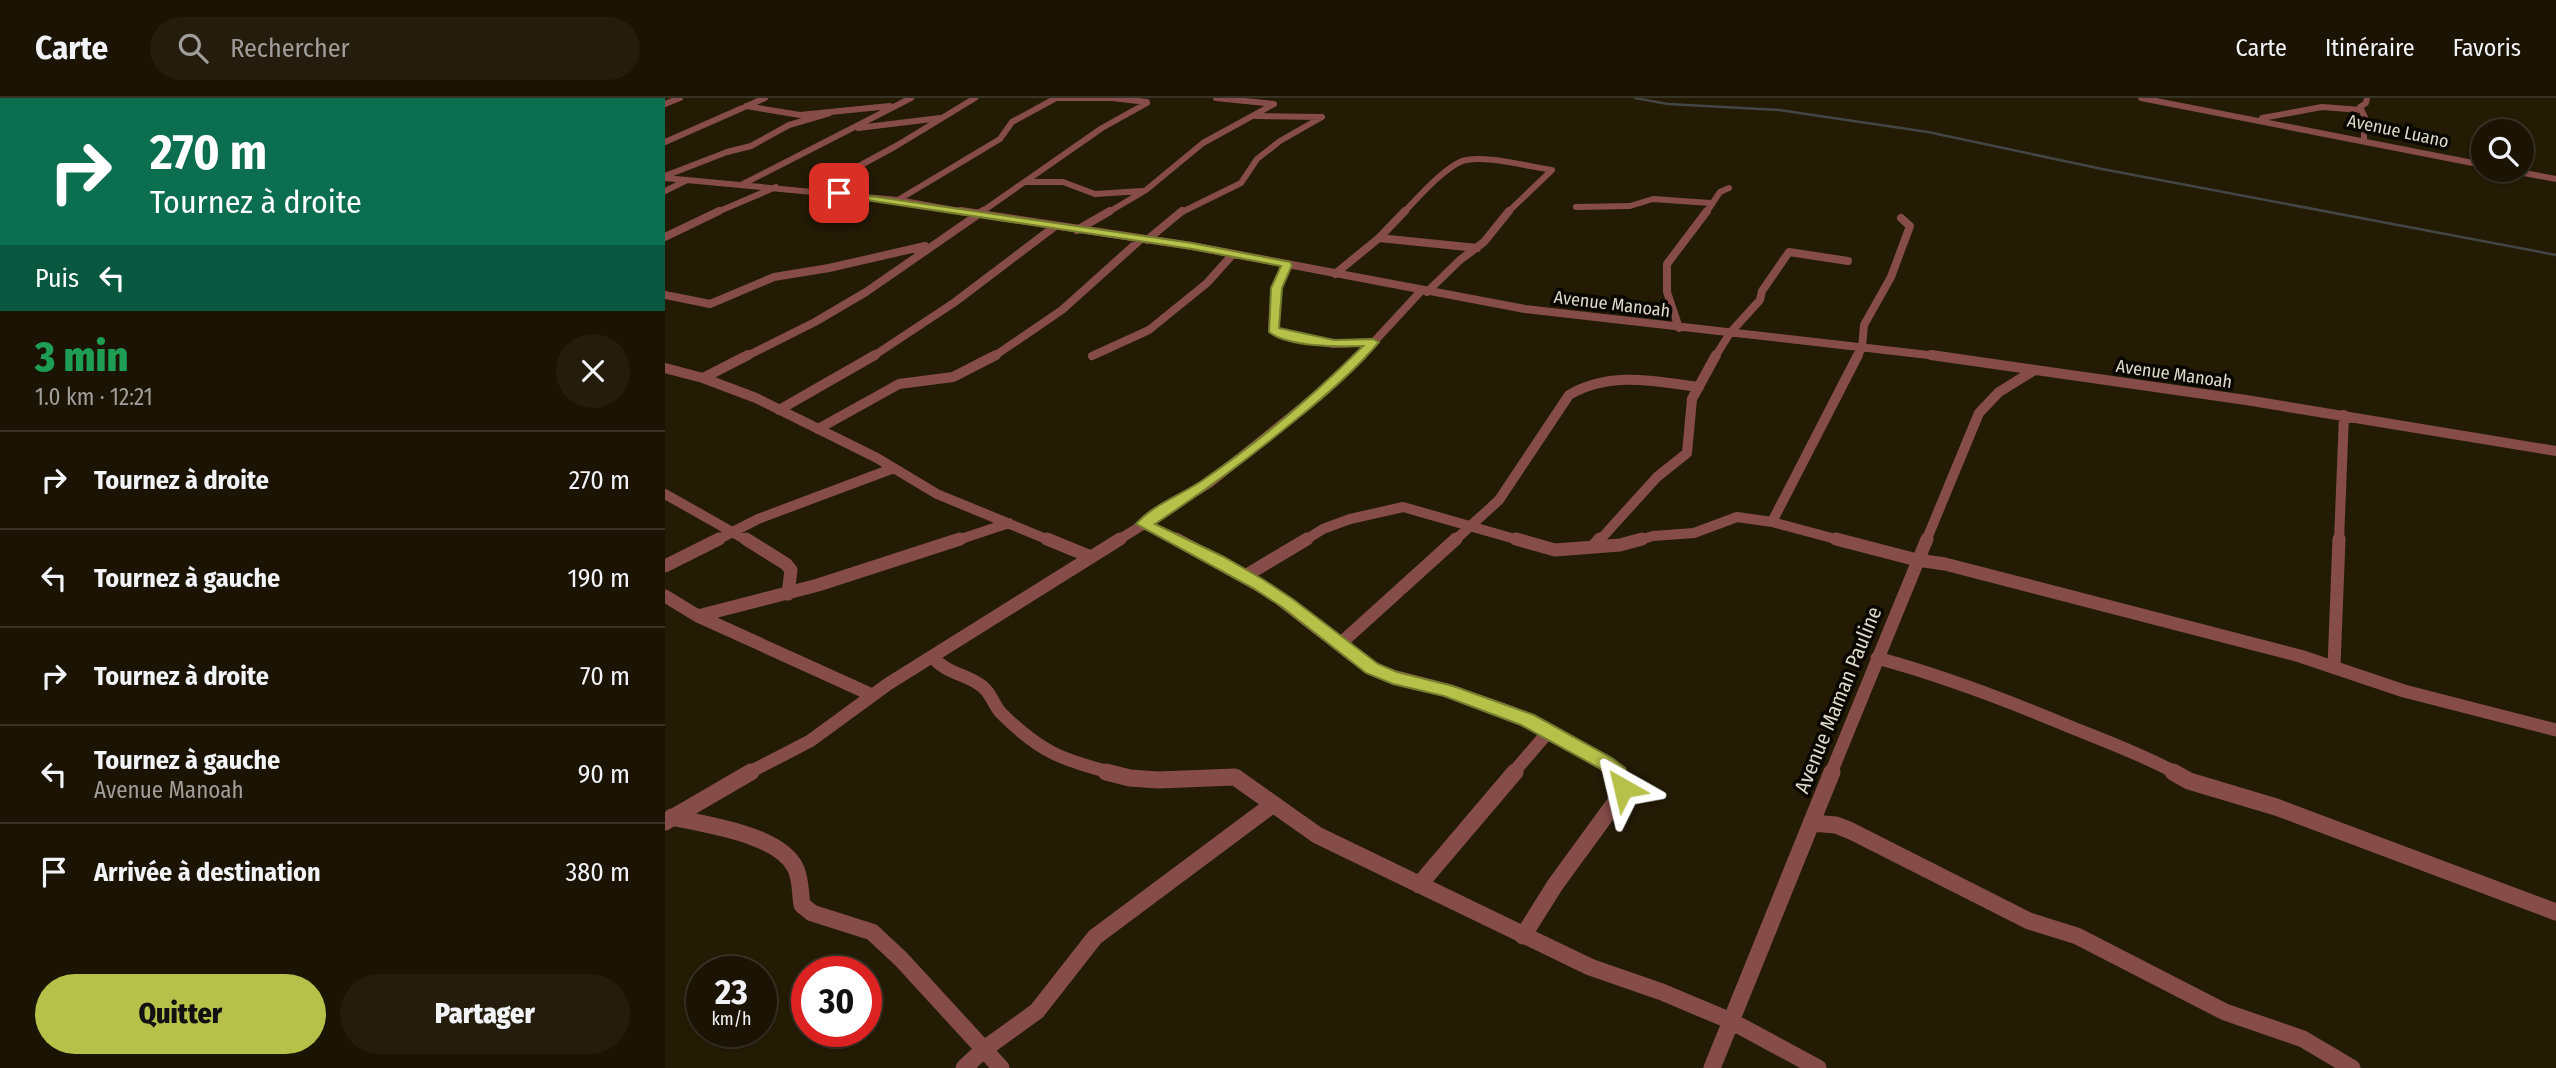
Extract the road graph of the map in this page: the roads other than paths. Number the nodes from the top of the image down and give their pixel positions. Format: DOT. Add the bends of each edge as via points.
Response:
graph roads {
  1 [pos="680,98"];
  2 [pos="765,98"];
  3 [pos="911,98"];
  4 [pos="975,98"];
  5 [pos="1055,98"];
  6 [pos="1216,98"];
  7 [pos="2141,98"];
  8 [pos="2367,98"];
  9 [pos="665,104"];
  10 [pos="746,106"];
  11 [pos="894,106"];
  12 [pos="2361,110"];
  13 [pos="830,113"];
  14 [pos="1252,116"];
  15 [pos="943,118"];
  16 [pos="2259,119"];
  17 [pos="847,130"];
  18 [pos="2364,139"];
  19 [pos="665,142"];
  20 [pos="2471,162"];
  21 [pos="2534,175"];
  22 [pos="665,177"];
  23 [pos="2556,179"];
  24 [pos="687,180"];
  25 [pos="1026,182"];
  26 [pos="743,184"];
  27 [pos="777,187"];
  28 [pos="1728,188"];
  29 [pos="1146,190"];
  30 [pos="665,191"];
  31 [pos="813,191"];
  32 [pos="898,200"];
  33 [pos="1710,203"];
  34 [pos="1576,207"];
  35 [pos="977,214"];
  36 [pos="1901,218"];
  37 [pos="1054,227"];
  38 [pos="1077,230"];
  39 [pos="665,237"];
  40 [pos="1379,238"];
  41 [pos="1144,240"];
  42 [pos="932,244"];
  43 [pos="1477,248"];
  44 [pos="1233,254"];
  45 [pos="1847,261"];
  46 [pos="1287,265"];
  47 [pos="1335,274"];
  48 [pos="1425,292"];
  49 [pos="665,295"];
  50 [pos="1679,328"];
  51 [pos="1730,333"];
  52 [pos="1373,342"];
  53 [pos="1862,348"];
  54 [pos="1092,356"];
  55 [pos="665,368"];
  56 [pos="2033,371"];
  57 [pos="703,378"];
  58 [pos="1699,387"];
  59 [pos="779,410"];
  60 [pos="2344,415"];
  61 [pos="818,429"];
  62 [pos="2556,451"];
  63 [pos="894,468"];
  64 [pos="665,494"];
  65 [pos="1772,522"];
  66 [pos="1009,523"];
  67 [pos="1144,524"];
  68 [pos="1468,526"];
  69 [pos="733,531"];
  70 [pos="1594,546"];
  71 [pos="1091,557"];
  72 [pos="1917,561"];
  73 [pos="665,566"];
  74 [pos="1245,576"];
  75 [pos="787,594"];
  76 [pos="665,596"];
  77 [pos="698,616"];
  78 [pos="1340,644"];
  79 [pos="933,657"];
  80 [pos="1877,658"];
  81 [pos="2334,666"];
  82 [pos="872,695"];
  83 [pos="2556,730"];
  84 [pos="1549,731"];
  85 [pos="1272,805"];
  86 [pos="668,819"];
  87 [pos="1811,823"];
  88 [pos="1419,885"];
  89 [pos="2556,912"];
  90 [pos="1523,936"];
  91 [pos="1731,1021"];
  92 [pos="983,1050"];
  93 [pos="964,1068"];
  94 [pos="1001,1068"];
  95 [pos="1712,1068"];
  96 [pos="1818,1068"];
  97 [pos="2352,1068"];
  1 -- 9 [label="street"];
  2 -- 10 [label="street"];
  3 -- 11 [label="street"];
  4 -- 15 [label="street"];
  5 -- 25 [label="street" via="1147,103 1102,128"];
  5 -- 32 [label="street" via="1012,122 1000,139"];
  6 -- 14 [label="street" via="1274,104"];
  7 -- 16 [label="street, Avenue Luano"];
  8 -- 12 [label="street"];
  10 -- 13 [label="street" via="791,114"];
  10 -- 19 [label="street"];
  11 -- 13 [label="street"];
  11 -- 17 [label="street"];
  12 -- 16 [label="street" via="2322,107"];
  12 -- 18 [label="street" via="2370,128 2364,131"];
  13 -- 22 [label="street" via="789,125 748,147"];
  14 -- 29 [label="street" via="1203,143"];
  14 -- 41 [label="street" via="1322,117 1279,141 1257,159 1241,183 1182,211"];
  15 -- 17 [label="street"];
  15 -- 31 [label="street"];
  16 -- 18 [label="street, Avenue Luano"];
  17 -- 26 [label="street"];
  18 -- 20 [label="street, Avenue Luano"];
  21 -- 23 [label="street"];
  22 -- 24 [label="street, Avenue Manoah"];
  24 -- 26 [label="street, Avenue Manoah"];
  24 -- 30 [label="street"];
  25 -- 29 [label="street" via="1063,182 1095,194"];
  25 -- 35 [label="street"];
  26 -- 27 [label="street, Avenue Manoah"];
  27 -- 31 [label="street, Avenue Manoah"];
  27 -- 39 [label="street"];
  28 -- 33 [label="street"];
  29 -- 38 [label="street"];
  31 -- 32 [label="street, Avenue Manoah"];
  32 -- 35 [label="street, Avenue Manoah"];
  33 -- 34 [label="street" via="1653,199 1630,206"];
  33 -- 50 [label="street" via="1667,264 1667,292"];
  35 -- 37 [label="street, Avenue Manoah"];
  35 -- 42 [label="street"];
  36 -- 53 [label="street" via="1910,226 1906,242 1865,319"];
  37 -- 38 [label="street, Avenue Manoah"];
  37 -- 59 [label="street" via="948,309 825,387"];
  38 -- 41 [label="street, Avenue Manoah"];
  40 -- 43 [label="street"];
  40 -- 43 [label="street" via="1422,193 1463,160 1552,170 1516,202"];
  40 -- 47 [label="street"];
  41 -- 44 [label="street, Avenue Manoah"];
  41 -- 61 [label="street" via="1062,310 1005,351 953,376 899,384"];
  42 -- 49 [label="street" via="774,277 710,304"];
  42 -- 57 [label="street" via="866,292"];
  43 -- 48 [label="street"];
  44 -- 46 [label="street, Avenue Manoah"];
  44 -- 54 [label="street" via="1149,330"];
  45 -- 51 [label="street" via="1789,252 1751,312"];
  46 -- 47 [label="street, Avenue Manoah"];
  46 -- 52 [label="street" via="1277,288 1273,330 1334,344"];
  47 -- 48 [label="street, Avenue Manoah"];
  48 -- 50 [label="street, Avenue Manoah"];
  48 -- 52 [label="street"];
  50 -- 51 [label="street, Avenue Manoah"];
  51 -- 53 [label="street, Avenue Manoah"];
  51 -- 58 [label="street"];
  52 -- 67 [label="street" via="1326,389 1267,437 1209,483"];
  53 -- 56 [label="street, Avenue Manoah"];
  53 -- 65 [label="street"];
  55 -- 57 [label="street"];
  56 -- 60 [label="street, Avenue Manoah"];
  56 -- 72 [label="street, Avenue Maman Pauline" via="2010,382 1982,407"];
  57 -- 59 [label="street"];
  58 -- 68 [label="street" via="1619,380 1584,385 1569,395 1509,489"];
  58 -- 70 [label="street" via="1692,399 1686,453 1657,477"];
  59 -- 61 [label="street"];
  60 -- 62 [label="street, Avenue Manoah"];
  60 -- 81 [label="street"];
  61 -- 63 [label="street"];
  63 -- 66 [label="street" via="937,494"];
  63 -- 69 [label="street"];
  64 -- 69 [label="street"];
  65 -- 70 [label="street" via="1737,517 1694,533"];
  65 -- 72 [label="street"];
  66 -- 71 [label="street"];
  66 -- 75 [label="street"];
  67 -- 71 [label="street"];
  67 -- 74 [label="street"];
  68 -- 70 [label="street" via="1555,550"];
  68 -- 74 [label="street" via="1413,508 1383,510 1323,529"];
  68 -- 78 [label="street"];
  69 -- 73 [label="street"];
  69 -- 75 [label="street" via="791,570"];
  71 -- 79 [label="street"];
  72 -- 80 [label="street, Avenue Maman Pauline"];
  72 -- 81 [label="street"];
  74 -- 78 [label="street"];
  75 -- 77 [label="street"];
  76 -- 77 [label="street"];
  77 -- 82 [label="street"];
  78 -- 84 [label="street" via="1384,675 1447,690"];
  79 -- 82 [label="street"];
  79 -- 85 [label="street" via="939,665 984,687 997,709 1023,735 1063,760 1130,778 1235,777"];
  80 -- 87 [label="street, Avenue Maman Pauline"];
  80 -- 89 [label="street" via="2030,710 2152,760 2189,781 2276,807"];
  81 -- 83 [label="street" via="2404,691"];
  82 -- 86 [label="street" via="810,741"];
  84 -- 88 [label="street"];
  84 -- 90 [label="street" via="1619,773 1623,788"];
  85 -- 88 [label="street" via="1317,835"];
  85 -- 92 [label="street" via="1095,937 1037,1011"];
  86 -- 92 [label="street" via="766,842 786,855 795,866 801,905 812,913 871,932 901,958"];
  87 -- 91 [label="street, Avenue Maman Pauline"];
  87 -- 97 [label="street" via="1851,831 2029,921 2077,936 2225,1012 2302,1039"];
  88 -- 90 [label="street"];
  90 -- 91 [label="street"];
  91 -- 95 [label="street, Avenue Maman Pauline"];
  91 -- 96 [label="street"];
  92 -- 93 [label="street"];
  92 -- 94 [label="street"];
}
